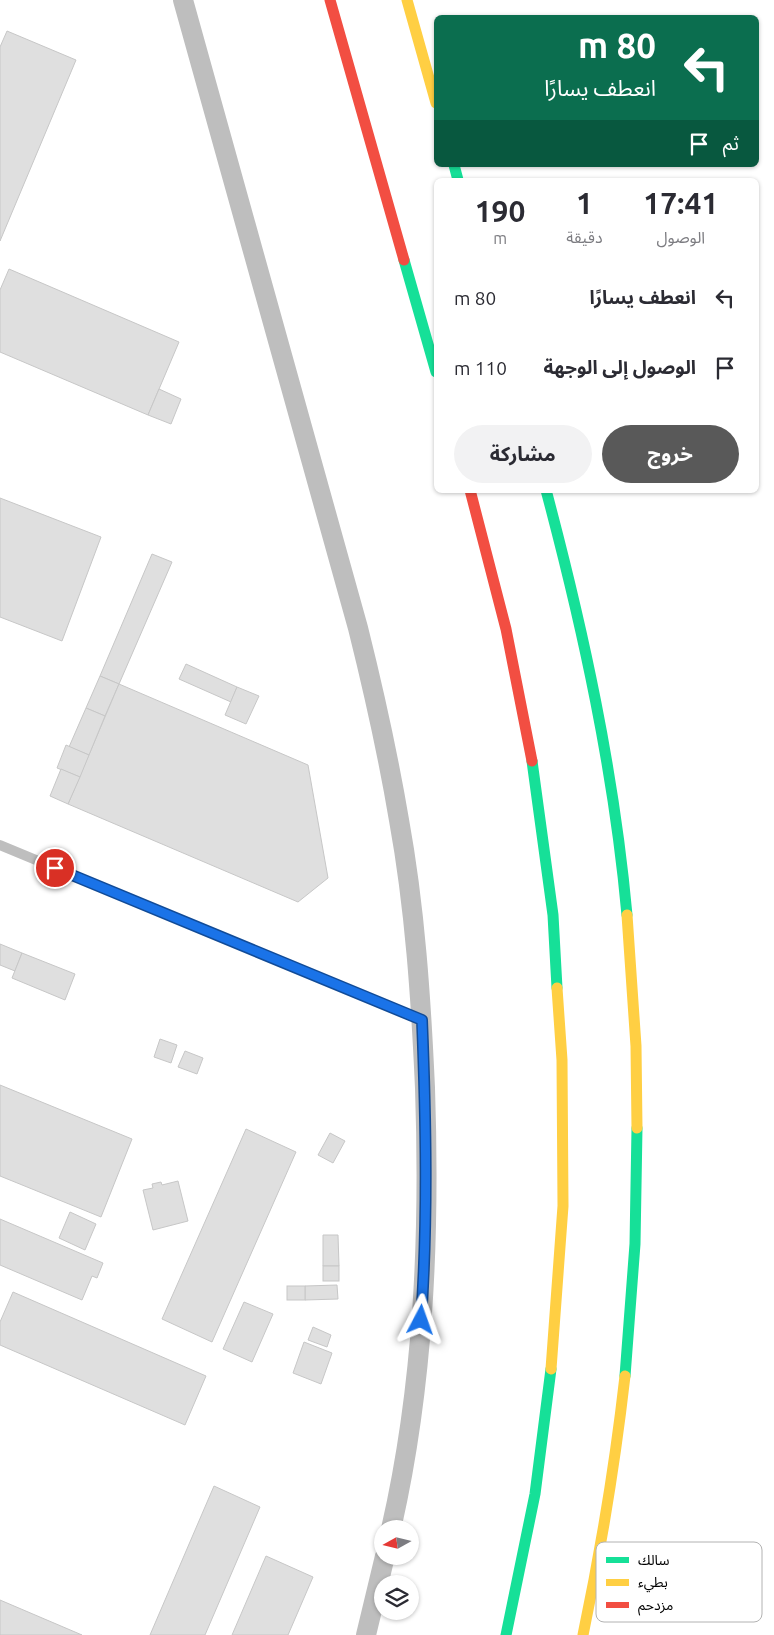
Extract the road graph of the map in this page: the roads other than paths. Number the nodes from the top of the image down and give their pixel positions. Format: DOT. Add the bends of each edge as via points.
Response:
graph roads {
  1 [pos="183,0"];
  2 [pos="330,0"];
  3 [pos="407,0"];
  4 [pos="434,96"];
  5 [pos="434,365"];
  6 [pos="471,493"];
  7 [pos="547,493"];
  8 [pos="0,845"];
  9 [pos="422,1020"];
  10 [pos="393,1520"];
  11 [pos="602,1542"];
  12 [pos="383,1565"];
  13 [pos="596,1576"];
  14 [pos="366,1635"];
  15 [pos="506,1635"];
  16 [pos="583,1635"];
  1 -- 9 [label="street" via="382,724 413,921"];
  2 -- 5 [label="street"];
  3 -- 4 [label="street"];
  6 -- 15 [label="street" via="507,623 537,782 550,876 561,1046 562,1221 556,1322 531,1512"];
  7 -- 11 [label="street" via="583,646 621,846 633,970 638,1095 636,1220 629,1344"];
  8 -- 9 [label="lane"];
  9 -- 10 [label="street" via="426,1135 425,1261 416,1379"];
  12 -- 14 [label="street"];
  13 -- 16 [label="street"];
}
